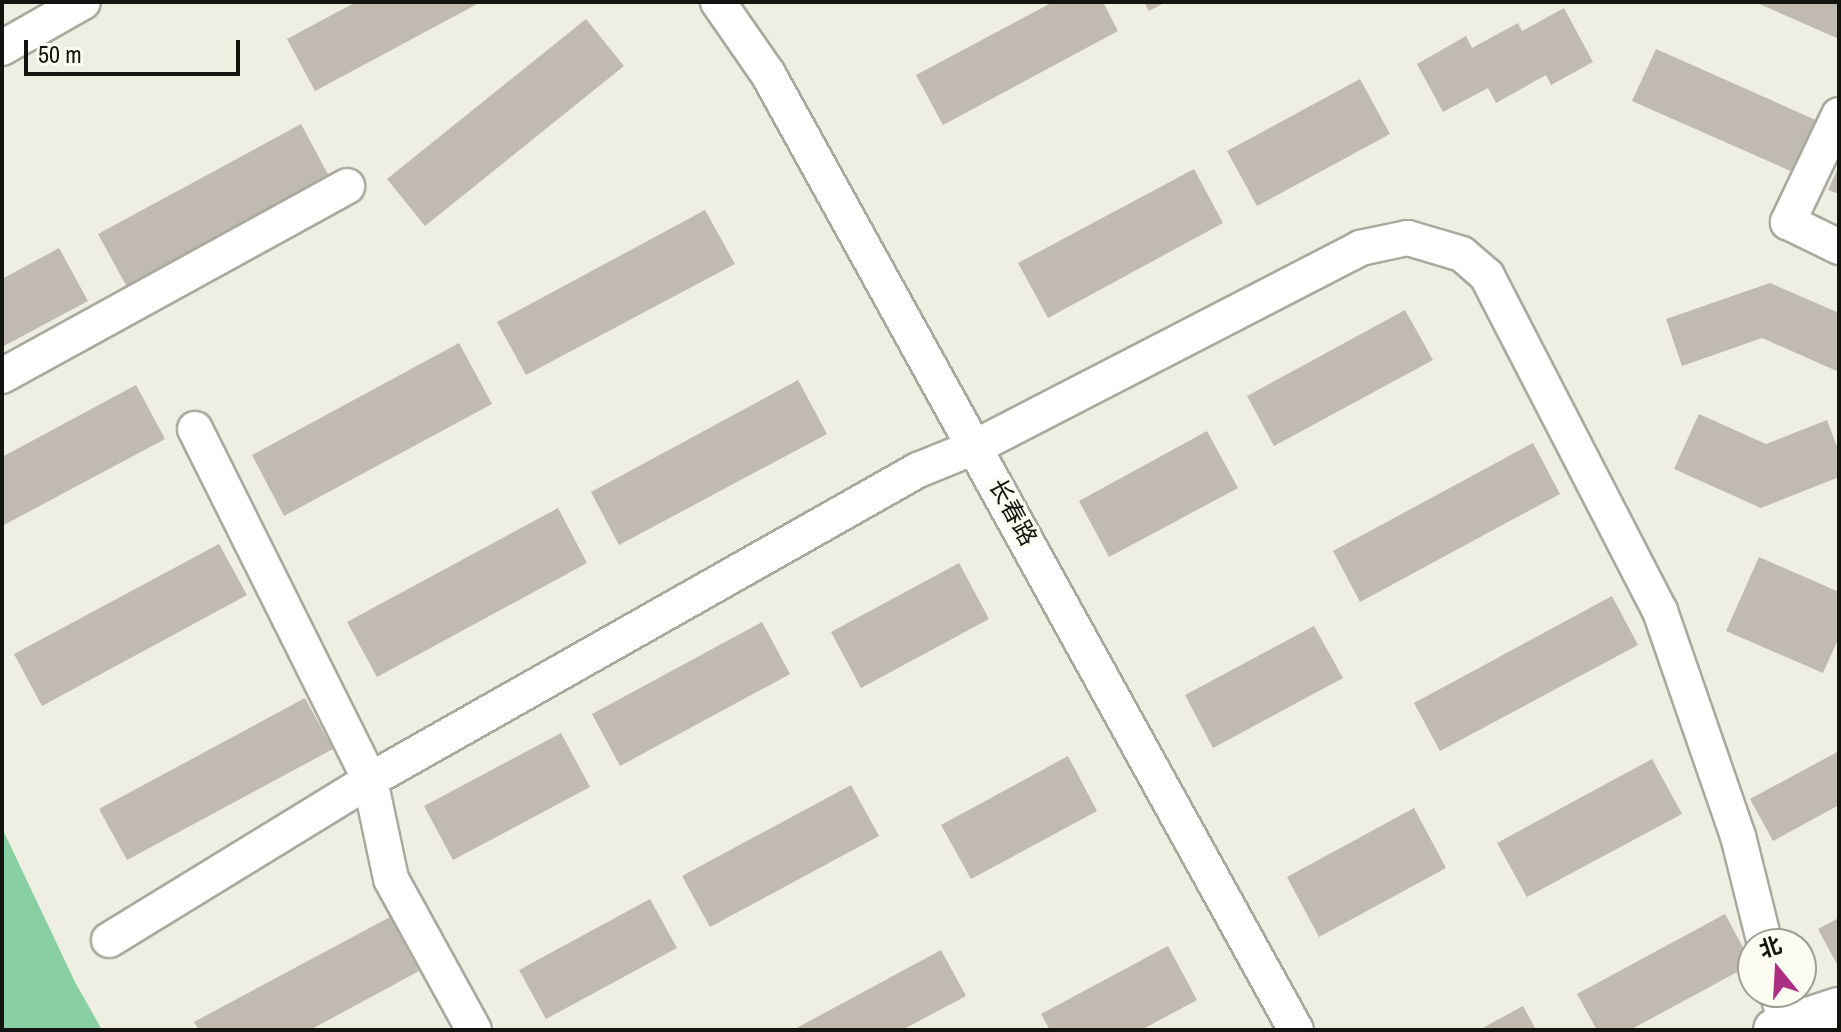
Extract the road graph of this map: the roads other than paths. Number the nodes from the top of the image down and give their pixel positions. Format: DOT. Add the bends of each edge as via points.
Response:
graph roads {
  1 [pos="83,2"];
  2 [pos="718,2"];
  3 [pos="2,48"];
  4 [pos="1839,115"];
  5 [pos="347,186"];
  6 [pos="1839,247"];
  7 [pos="2,376"];
  8 [pos="195,429"];
  9 [pos="977,446"];
  10 [pos="370,780"];
  11 [pos="1761,928"];
  12 [pos="109,940"];
  13 [pos="474,1030"];
  14 [pos="1296,1030"];
  1 -- 3 [label="street"];
  2 -- 9 [label="street, 长春路" via="768,74"];
  4 -- 6 [label="street" via="1788,222"];
  5 -- 7 [label="street"];
  8 -- 10 [label="street"];
  9 -- 10 [label="street" via="918,470"];
  9 -- 11 [label="street" via="1360,248 1408,238 1462,254 1487,276 1660,611 1733,822"];
  9 -- 14 [label="street, 长春路"];
  10 -- 12 [label="street"];
  10 -- 13 [label="street" via="391,879"];
}
